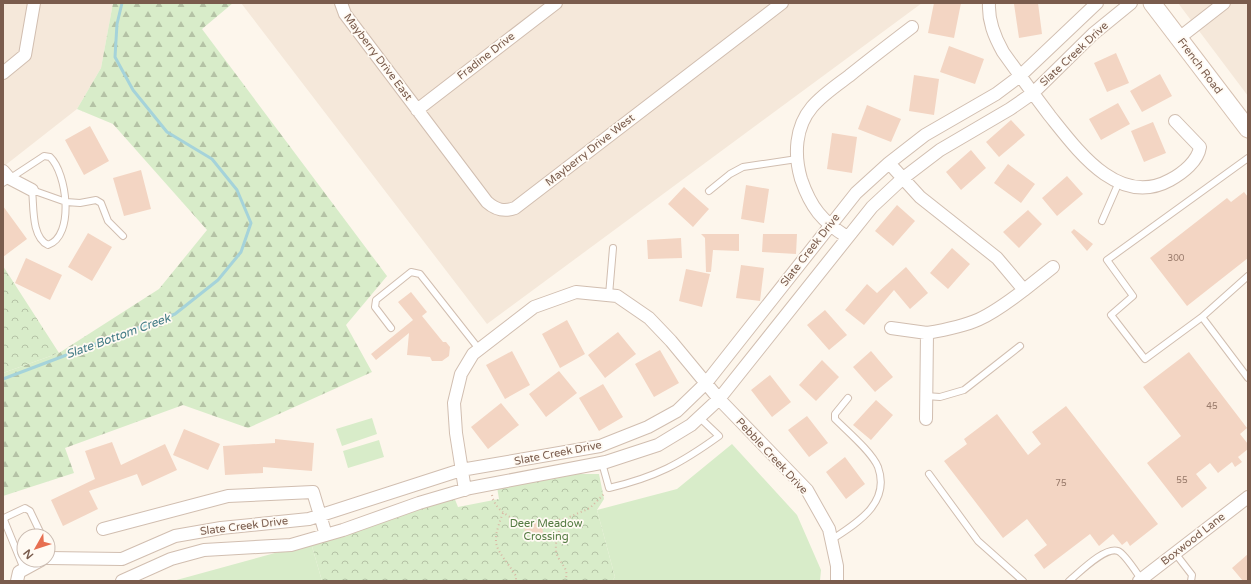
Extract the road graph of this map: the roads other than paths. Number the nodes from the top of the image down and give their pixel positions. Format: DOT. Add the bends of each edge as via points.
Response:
graph roads {
  1 [pos="34,3"];
  2 [pos="341,3"];
  3 [pos="556,3"];
  4 [pos="782,3"];
  5 [pos="989,3"];
  6 [pos="1096,3"];
  7 [pos="1131,3"];
  8 [pos="1152,3"];
  9 [pos="1224,3"];
  10 [pos="912,27"];
  11 [pos="1179,38"];
  12 [pos="3,73"];
  13 [pos="1020,76"];
  14 [pos="1033,93"];
  15 [pos="417,110"];
  16 [pos="1175,121"];
  17 [pos="1248,129"];
  18 [pos="1248,158"];
  19 [pos="797,159"];
  20 [pos="888,163"];
  21 [pos="5,177"];
  22 [pos="902,179"];
  23 [pos="1119,182"];
  24 [pos="32,190"];
  25 [pos="709,191"];
  26 [pos="66,202"];
  27 [pos="1102,221"];
  28 [pos="830,225"];
  29 [pos="123,236"];
  30 [pos="847,236"];
  31 [pos="613,248"];
  32 [pos="1053,267"];
  33 [pos="1248,276"];
  34 [pos="1024,290"];
  35 [pos="609,295"];
  36 [pos="1202,317"];
  37 [pos="390,328"];
  38 [pos="891,328"];
  39 [pos="927,333"];
  40 [pos="1020,346"];
  41 [pos="479,349"];
  42 [pos="1248,378"];
  43 [pos="706,383"];
  44 [pos="926,396"];
  45 [pos="848,398"];
  46 [pos="719,399"];
  47 [pos="699,417"];
  48 [pos="926,419"];
  49 [pos="602,463"];
  50 [pos="461,470"];
  51 [pos="929,474"];
  52 [pos="465,490"];
  53 [pos="1248,497"];
  54 [pos="321,515"];
  55 [pos="38,528"];
  56 [pos="104,529"];
  57 [pos="326,535"];
  58 [pos="831,540"];
  59 [pos="16,549"];
  60 [pos="1175,553"];
  61 [pos="56,557"];
  62 [pos="24,569"];
  63 [pos="1140,580"];
  64 [pos="17,581"];
  65 [pos="122,581"];
  66 [pos="837,581"];
  67 [pos="1023,581"];
  68 [pos="1069,581"];
  69 [pos="1191,581"];
  1 -- 12 [label="street" via="25,55"];
  2 -- 15 [label="street, Mayberry Drive East" via="345,14"];
  3 -- 15 [label="street, Fradine Drive"];
  4 -- 15 [label="street, Mayberry Drive West" via="515,208 497,209 487,202"];
  5 -- 13 [label="street" via="990,24 995,38"];
  6 -- 13 [label="street, Slate Creek Drive"];
  7 -- 14 [label="street, Slate Creek Drive" via="1093,34"];
  8 -- 11 [label="main road, French Road"];
  9 -- 11 [label="street"];
  10 -- 19 [label="street" via="837,84 812,107 801,126 796,146"];
  11 -- 17 [label="main road, French Road"];
  13 -- 14 [label="street"];
  13 -- 20 [label="street, Slate Creek Drive" via="996,94 925,134"];
  14 -- 22 [label="street, Slate Creek Drive" via="940,150"];
  14 -- 23 [label="street" via="1079,153 1106,176"];
  16 -- 23 [label="street" via="1200,147 1199,155 1186,168 1162,184 1147,187"];
  18 -- 36 [label="lane" via="1107,260 1133,296 1111,315 1145,359"];
  19 -- 25 [label="lane" via="743,167"];
  19 -- 28 [label="street" via="805,191 817,213"];
  20 -- 22 [label="street"];
  20 -- 28 [label="street, Slate Creek Drive" via="856,192"];
  21 -- 24 [label="street"];
  21 -- 26 [label="lane" via="44,156 50,157 59,169"];
  22 -- 30 [label="street, Slate Creek Drive" via="872,207"];
  22 -- 34 [label="street" via="920,198 997,258"];
  23 -- 27 [label="lane"];
  24 -- 26 [label="lane"];
  24 -- 26 [label="lane" via="38,235 42,242 48,245 59,238"];
  26 -- 29 [label="lane" via="96,200 101,203 108,221"];
  28 -- 30 [label="street"];
  28 -- 43 [label="street, Slate Creek Drive"];
  30 -- 46 [label="street, Slate Creek Drive"];
  31 -- 35 [label="lane"];
  32 -- 34 [label="street"];
  33 -- 36 [label="lane"];
  34 -- 39 [label="street" via="985,318 958,328"];
  35 -- 41 [label="street, Pebble Creek Drive" via="576,292 534,306"];
  35 -- 43 [label="street, Pebble Creek Drive" via="617,296 649,318"];
  36 -- 42 [label="lane"];
  37 -- 41 [label="lane" via="376,307 376,300 411,272 420,274"];
  38 -- 39 [label="street"];
  39 -- 44 [label="street"];
  40 -- 44 [label="lane" via="964,390 940,397"];
  41 -- 50 [label="street, Pebble Creek Drive" via="461,374 454,403"];
  43 -- 46 [label="street, Pebble Creek Drive"];
  43 -- 50 [label="street, Slate Creek Drive" via="677,411 600,446"];
  44 -- 48 [label="street"];
  45 -- 58 [label="lane" via="835,414 835,419 877,466 880,494 866,516"];
  46 -- 47 [label="street, Slate Creek Drive"];
  46 -- 58 [label="street, Pebble Creek Drive" via="807,490 829,529"];
  47 -- 49 [label="street, Slate Creek Drive" via="658,445"];
  47 -- 49 [label="lane" via="719,436 689,458 660,473 609,488"];
  49 -- 52 [label="street, Slate Creek Drive"];
  50 -- 52 [label="street, Pebble Creek Drive"];
  50 -- 54 [label="street, Slate Creek Drive"];
  51 -- 67 [label="lane" via="978,541"];
  52 -- 57 [label="street, Slate Creek Drive"];
  53 -- 60 [label="street, Boxwood Lane"];
  54 -- 56 [label="street" via="313,492 228,496"];
  54 -- 57 [label="street"];
  54 -- 61 [label="street, Slate Creek Drive" via="309,519 221,528 175,536 122,559"];
  55 -- 59 [label="lane" via="28,509 6,517 4,520"];
  57 -- 65 [label="street, Slate Creek Drive" via="291,545 204,550 170,559"];
  58 -- 66 [label="street, Pebble Creek Drive" via="838,566"];
  60 -- 63 [label="street, Boxwood Lane"];
  60 -- 69 [label="lane" via="1192,575"];
  62 -- 64 [label="street" via="19,572"];
  63 -- 68 [label="lane" via="1122,554 1111,550"];
}
